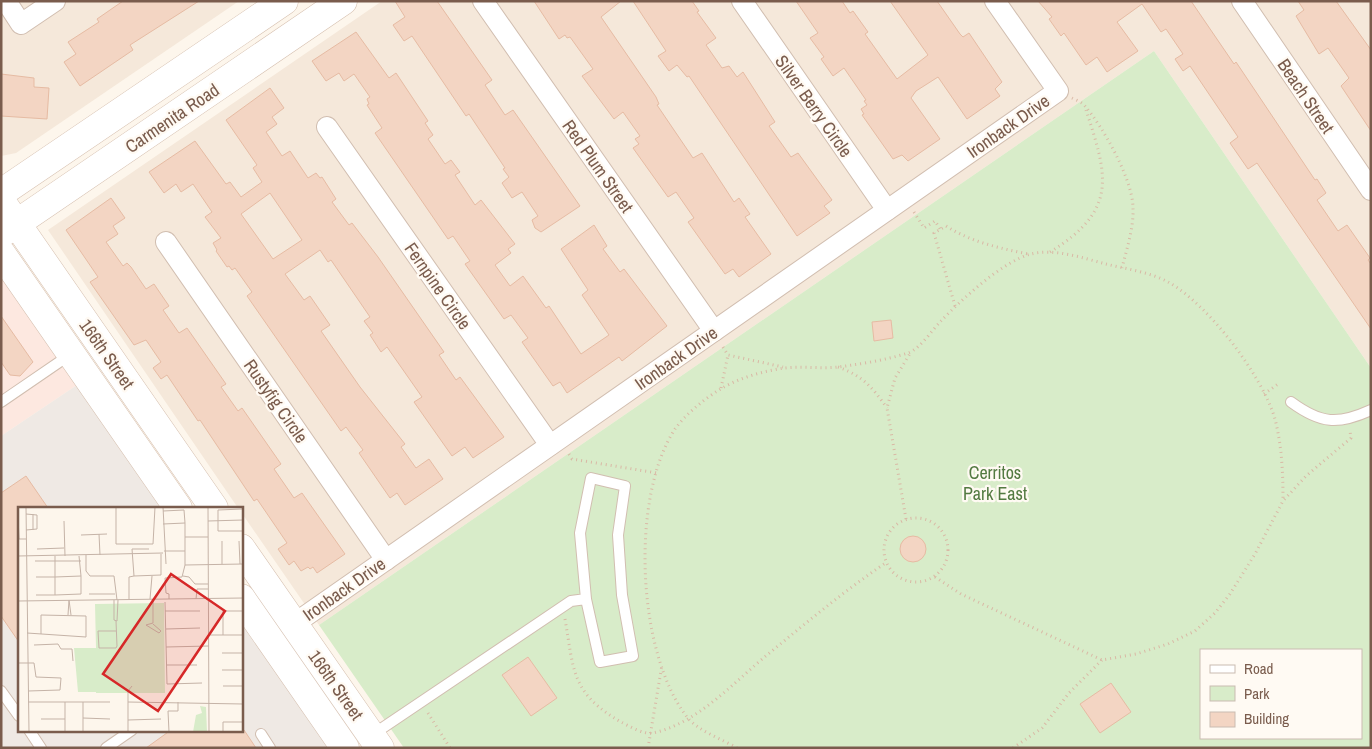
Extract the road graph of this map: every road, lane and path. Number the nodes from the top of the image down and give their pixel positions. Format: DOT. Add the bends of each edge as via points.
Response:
graph roads {
  1 [pos="6,1"];
  2 [pos="55,1"];
  3 [pos="284,1"];
  4 [pos="483,1"];
  5 [pos="742,1"];
  6 [pos="995,1"];
  7 [pos="1242,1"];
  8 [pos="334,4"];
  9 [pos="1058,91"];
  10 [pos="1084,105"];
  11 [pos="327,127"];
  12 [pos="1371,190"];
  13 [pos="1,193"];
  14 [pos="904,198"];
  15 [pos="1,201"];
  16 [pos="887,210"];
  17 [pos="9,229"];
  18 [pos="940,230"];
  19 [pos="166,242"];
  20 [pos="1050,252"];
  21 [pos="1,253"];
  22 [pos="1029,255"];
  23 [pos="1122,268"];
  24 [pos="955,306"];
  25 [pos="714,331"];
  26 [pos="912,352"];
  27 [pos="72,354"];
  28 [pos="728,355"];
  29 [pos="838,367"];
  30 [pos="786,368"];
  31 [pos="1278,384"];
  32 [pos="721,388"];
  33 [pos="1264,394"];
  34 [pos="1,402"];
  35 [pos="1291,402"];
  36 [pos="887,408"];
  37 [pos="1371,410"];
  38 [pos="1347,420"];
  39 [pos="550,446"];
  40 [pos="572,459"];
  41 [pos="657,473"];
  42 [pos="1283,501"];
  43 [pos="177,507"];
  44 [pos="213,507"];
  45 [pos="906,519"];
  46 [pos="242,549"];
  47 [pos="386,560"];
  48 [pos="886,562"];
  49 [pos="935,577"];
  50 [pos="586,599"];
  51 [pos="242,601"];
  52 [pos="562,606"];
  53 [pos="294,624"];
  54 [pos="1102,660"];
  55 [pos="662,664"];
  56 [pos="1,691"];
  57 [pos="421,702"];
  58 [pos="18,715"];
  59 [pos="689,720"];
  60 [pos="30,732"];
  61 [pos="129,732"];
  62 [pos="651,733"];
  63 [pos="261,734"];
  64 [pos="369,744"];
  65 [pos="1018,746"];
  66 [pos="41,748"];
  67 [pos="106,748"];
  68 [pos="270,748"];
  69 [pos="345,748"];
  70 [pos="450,748"];
  71 [pos="648,748"];
  72 [pos="737,748"];
  73 [pos="1013,748"];
  1 -- 2 [label="street" via="21,24"];
  3 -- 13 [label="street, Carmenita Road"];
  4 -- 25 [label="street, Red Plum Street"];
  5 -- 16 [label="street, Silver Berry Circle"];
  6 -- 9 [label="street"];
  7 -- 12 [label="street, Beach Street"];
  8 -- 17 [label="street, Carmenita Road"];
  9 -- 10 [label="path"];
  9 -- 14 [label="street, Ironback Drive"];
  10 -- 20 [label="path" via="1098,148 1104,185 1100,201 1078,231"];
  10 -- 23 [label="path" via="1109,144 1129,187 1132,224"];
  11 -- 39 [label="street, Fernpine Circle"];
  14 -- 16 [label="street, Ironback Drive"];
  14 -- 18 [label="path" via="924,228 935,221"];
  15 -- 17 [label="street, 166th Street"];
  16 -- 25 [label="street, Ironback Drive"];
  17 -- 44 [label="street, 166th Street"];
  18 -- 22 [label="path" via="946,226 985,244"];
  18 -- 24 [label="path" via="934,233"];
  19 -- 47 [label="street, Rustyfig Circle"];
  20 -- 22 [label="path"];
  20 -- 23 [label="path"];
  21 -- 27 [label="street, 166th Street"];
  22 -- 24 [label="path" via="982,283"];
  23 -- 33 [label="path" via="1164,280 1186,293 1229,338"];
  24 -- 26 [label="path"];
  25 -- 28 [label="path"];
  25 -- 39 [label="street, Ironback Drive"];
  26 -- 29 [label="path"];
  26 -- 36 [label="path" via="895,378"];
  27 -- 34 [label="lane"];
  27 -- 43 [label="street, 166th Street"];
  28 -- 30 [label="path"];
  28 -- 32 [label="path"];
  29 -- 30 [label="path"];
  29 -- 36 [label="path" via="857,374 875,390"];
  30 -- 32 [label="path" via="747,377"];
  31 -- 33 [label="path"];
  32 -- 41 [label="path" via="676,428 660,458"];
  33 -- 42 [label="path" via="1274,418 1283,459"];
  35 -- 38 [label="lane" via="1318,418"];
  36 -- 45 [label="path"];
  37 -- 38 [label="lane"];
  38 -- 42 [label="path" via="1351,438 1306,476"];
  39 -- 47 [label="street, Ironback Drive"];
  40 -- 41 [label="path"];
  41 -- 55 [label="path" via="646,515 645,582"];
  42 -- 54 [label="path" via="1230,594 1195,631 1136,654"];
  45 -- 48 [label="path" via="889,532 884,544"];
  45 -- 49 [label="path" via="922,518 943,532 949,556"];
  46 -- 53 [label="street, 166th Street"];
  47 -- 53 [label="street, Ironback Drive"];
  48 -- 49 [label="path" via="898,578 910,582 923,582"];
  48 -- 59 [label="path" via="837,597"];
  49 -- 54 [label="path" via="961,594"];
  50 -- 50 [label="lane" via="600,662 633,656 622,595 618,535 625,486 592,478 580,533"];
  50 -- 52 [label="lane"];
  51 -- 69 [label="street, 166th Street"];
  52 -- 57 [label="lane"];
  52 -- 62 [label="path" via="577,681 585,694 613,717 630,727"];
  53 -- 64 [label="street, 166th Street"];
  54 -- 65 [label="path" via="1069,693 1042,728"];
  55 -- 59 [label="path" via="674,695"];
  55 -- 62 [label="path"];
  56 -- 58 [label="lane"];
  57 -- 64 [label="lane"];
  57 -- 70 [label="path"];
  59 -- 62 [label="path"];
  59 -- 72 [label="path"];
  60 -- 66 [label="lane"];
  61 -- 67 [label="lane"];
  62 -- 71 [label="path"];
  63 -- 68 [label="lane"];
  65 -- 73 [label="path"];
}
